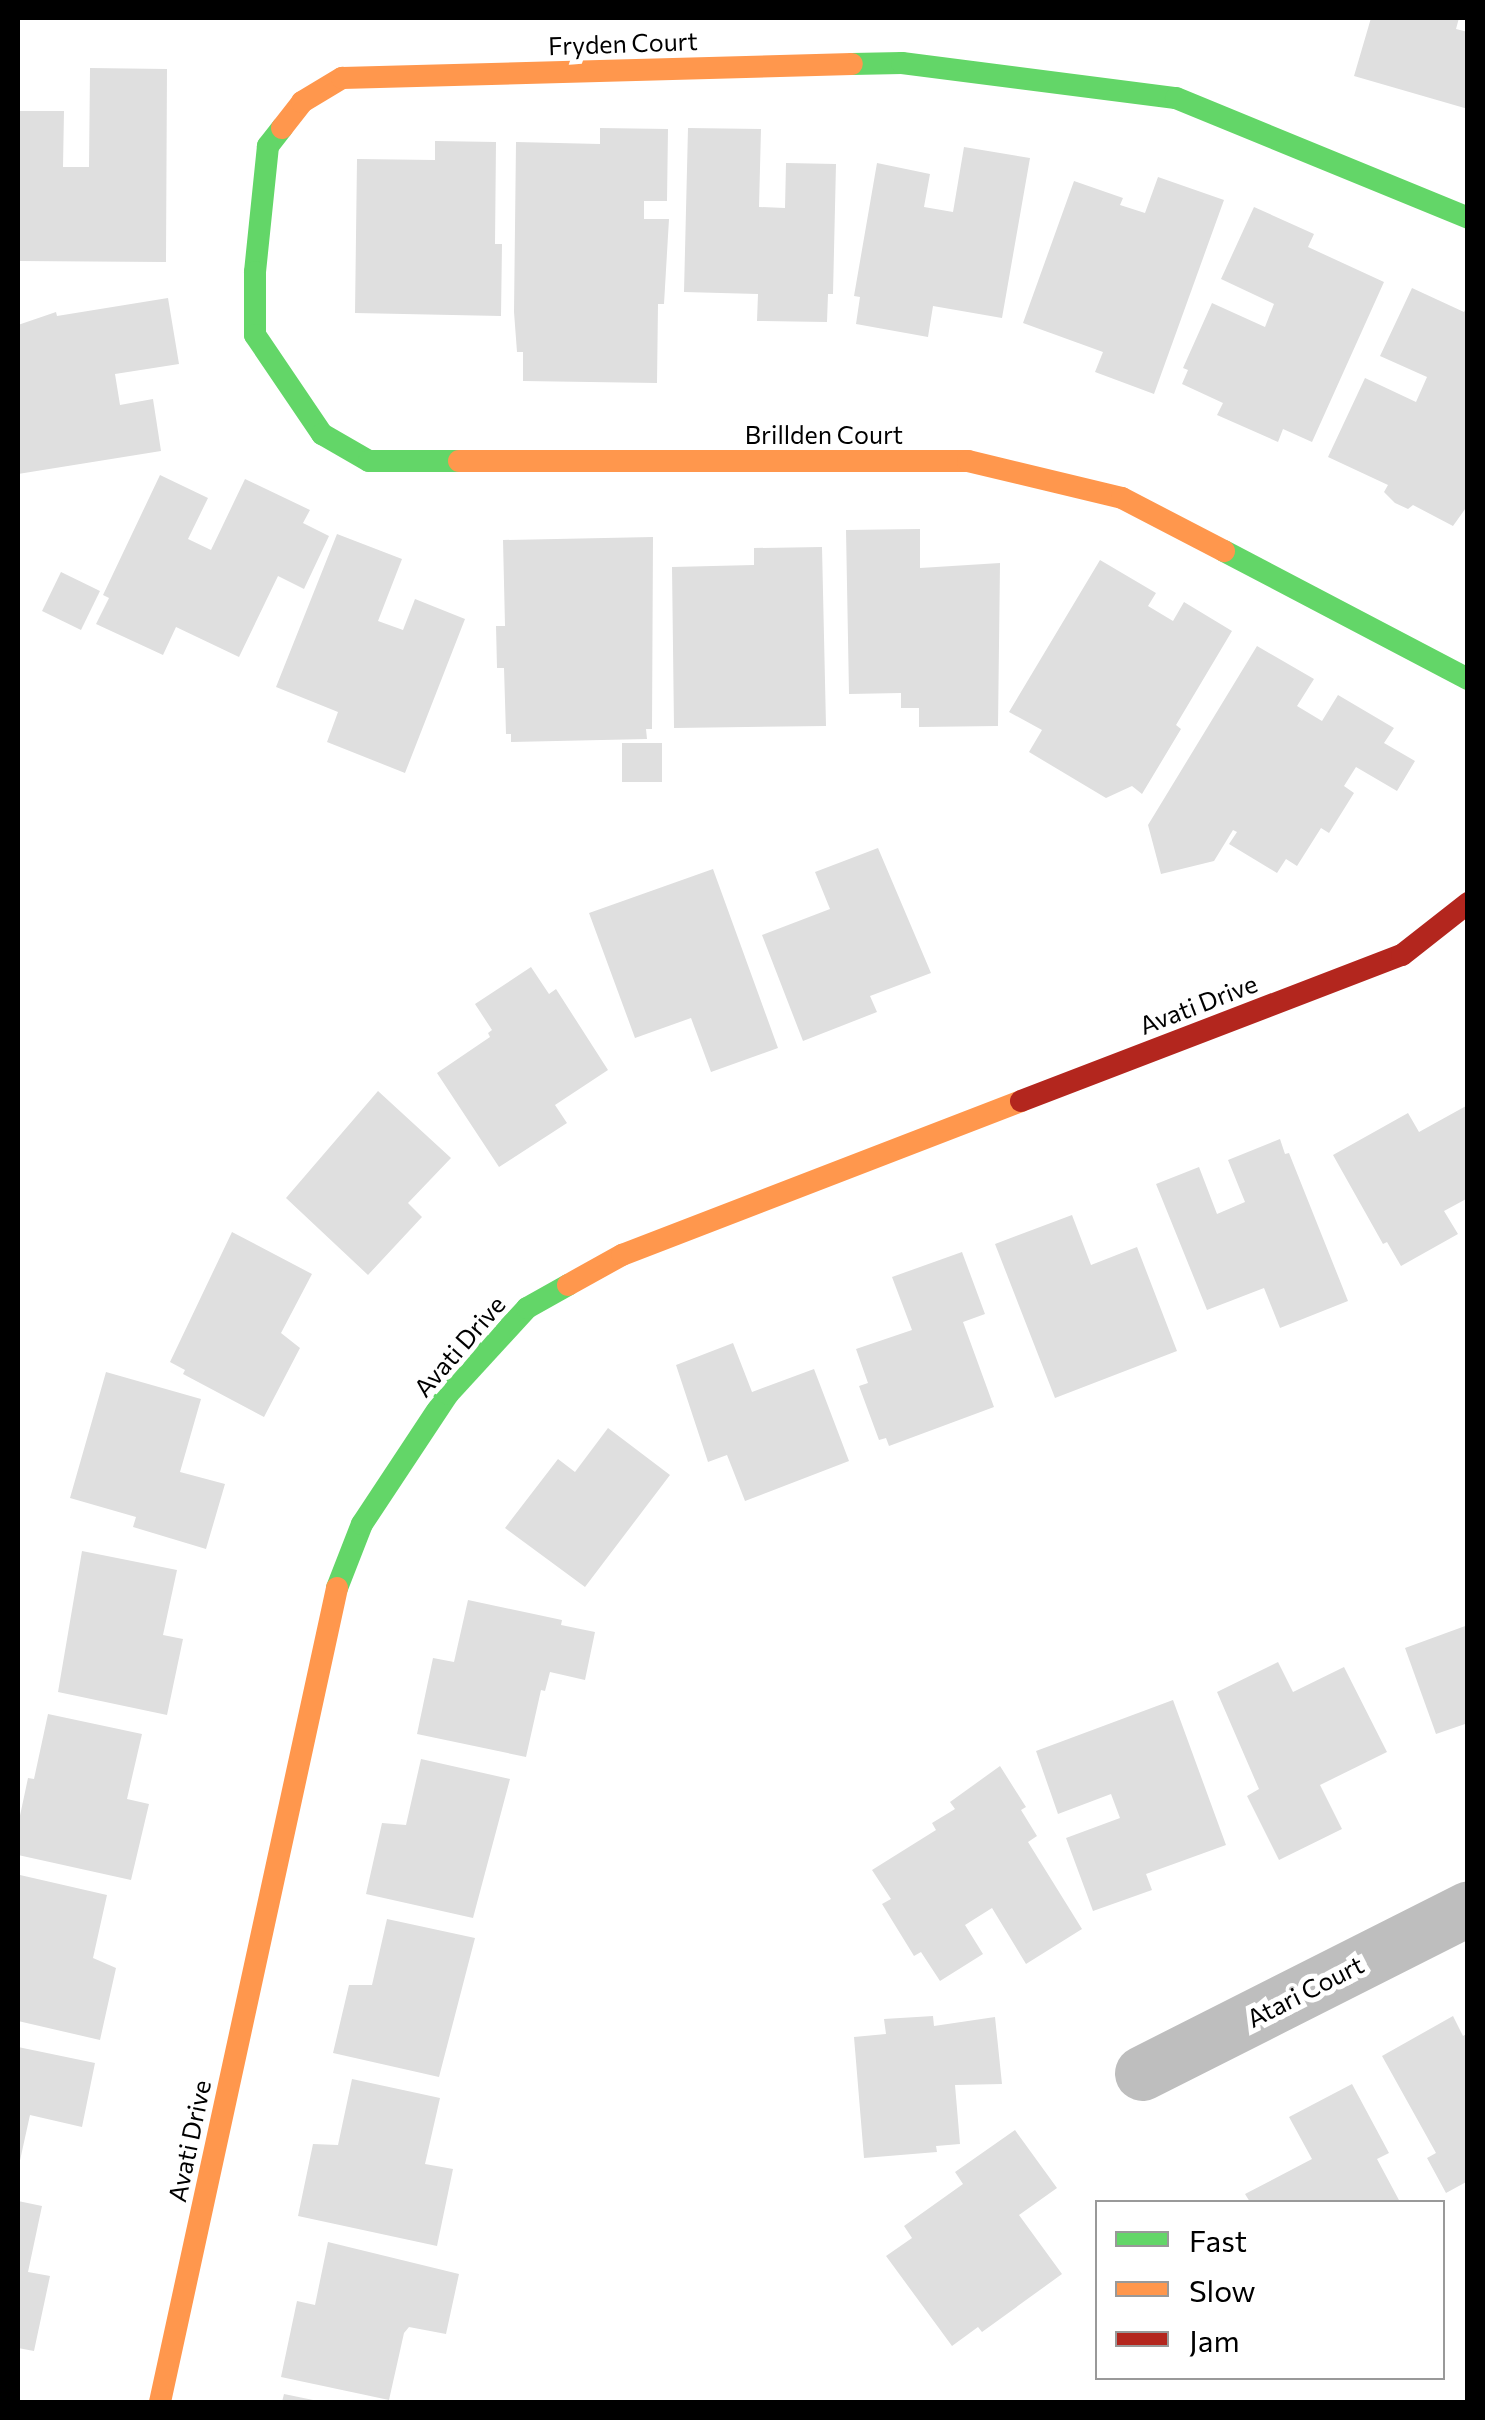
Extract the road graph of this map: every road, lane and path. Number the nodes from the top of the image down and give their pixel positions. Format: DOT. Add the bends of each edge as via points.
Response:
graph roads {
  1 [pos="1468,218"];
  2 [pos="255,272"];
  3 [pos="1468,679"];
  4 [pos="1468,903"];
  5 [pos="1468,1908"];
  6 [pos="1142,2073"];
  7 [pos="160,2402"];
  1 -- 2 [label="street, Fryden Court" via="1176,98 902,63 342,78 302,102 268,146"];
  2 -- 3 [label="street, Brillden Court" via="255,335 322,434 369,461 968,461 1122,498"];
  4 -- 7 [label="street, Avati Drive" via="1402,955 622,1255 527,1308 448,1394 362,1524 336,1590"];
  5 -- 6 [label="street, Atari Court"];
}
